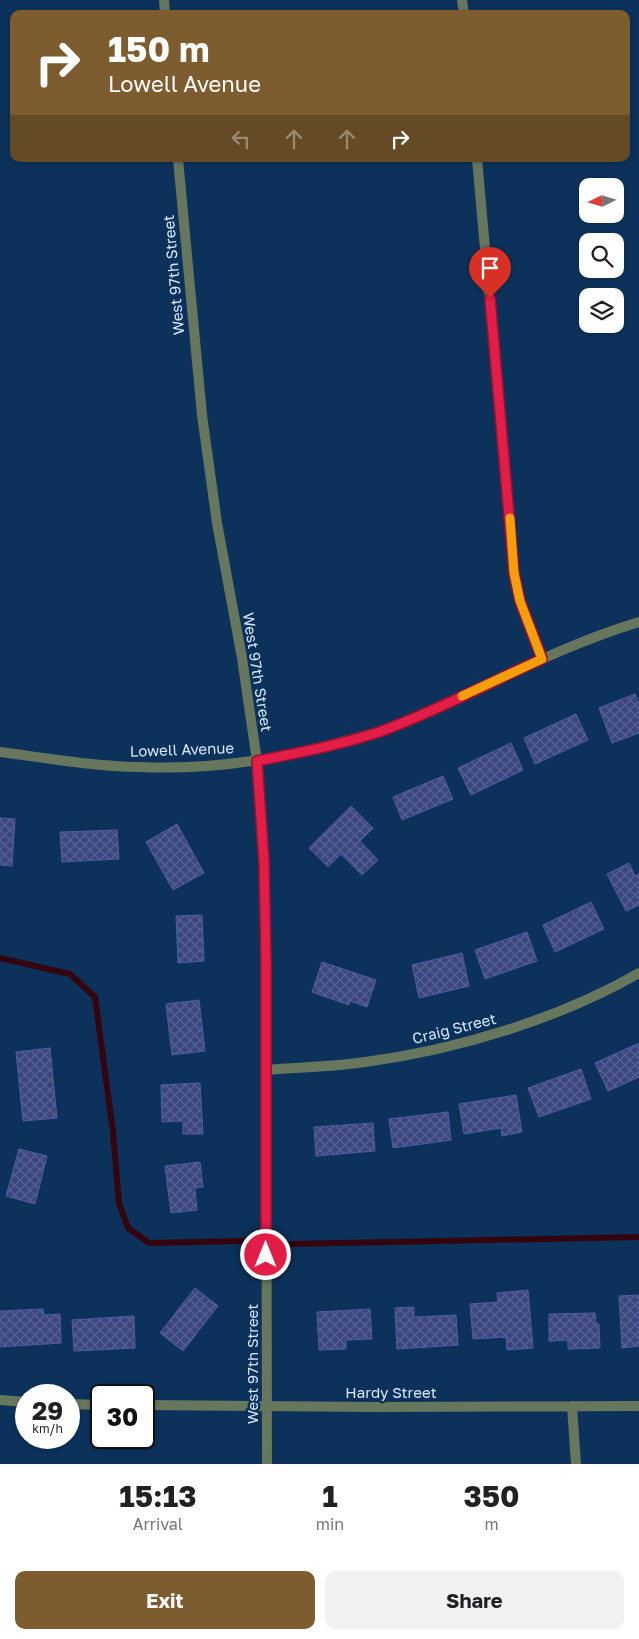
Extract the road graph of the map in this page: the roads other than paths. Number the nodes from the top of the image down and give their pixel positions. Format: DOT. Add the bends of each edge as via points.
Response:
graph roads {
  1 [pos="178,162"];
  2 [pos="477,162"];
  3 [pos="639,622"];
  4 [pos="542,659"];
  5 [pos="0,752"];
  6 [pos="257,761"];
  7 [pos="639,973"];
  8 [pos="266,1070"];
  9 [pos="0,1400"];
  10 [pos="15,1401"];
  11 [pos="155,1405"];
  12 [pos="267,1406"];
  13 [pos="572,1406"];
  14 [pos="639,1406"];
  15 [pos="267,1464"];
  16 [pos="576,1464"];
  1 -- 6 [label="street, West 97th Street" via="202,415"];
  2 -- 4 [label="street" via="514,573 520,601"];
  3 -- 4 [label="street, Lowell Avenue"];
  4 -- 6 [label="street, Lowell Avenue" via="378,732"];
  5 -- 6 [label="street, Lowell Avenue" via="140,768"];
  6 -- 8 [label="street, West 97th Street" via="264,861"];
  7 -- 8 [label="street, Craig Street" via="566,1008 451,1046 363,1063"];
  8 -- 12 [label="street, West 97th Street"];
  9 -- 10 [label="street"];
  11 -- 12 [label="street, Hardy Street"];
  12 -- 13 [label="street, Hardy Street"];
  12 -- 15 [label="street, West 97th Street"];
  13 -- 14 [label="street, Hardy Street"];
  13 -- 16 [label="street"];
}
